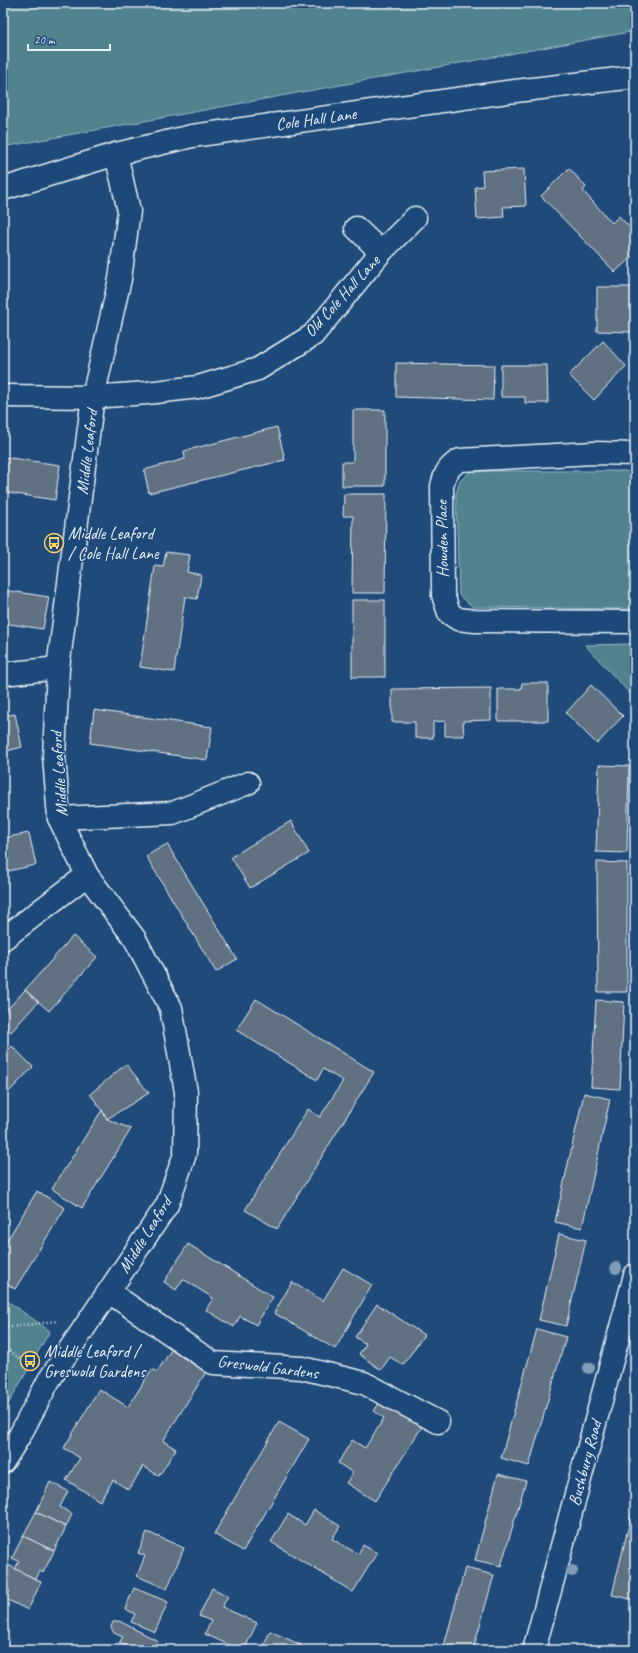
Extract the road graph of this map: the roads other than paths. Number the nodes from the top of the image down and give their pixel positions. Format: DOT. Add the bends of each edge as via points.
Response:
graph roads {
  1 [pos="635,77"];
  2 [pos="116,154"];
  3 [pos="3,189"];
  4 [pos="415,218"];
  5 [pos="356,228"];
  6 [pos="381,252"];
  7 [pos="3,396"];
  8 [pos="93,397"];
  9 [pos="635,454"];
  10 [pos="635,622"];
  11 [pos="58,668"];
  12 [pos="3,674"];
  13 [pos="248,783"];
  14 [pos="59,818"];
  15 [pos="87,876"];
  16 [pos="3,939"];
  17 [pos="635,1275"];
  18 [pos="109,1292"];
  19 [pos="438,1422"];
  20 [pos="3,1462"];
  21 [pos="534,1650"];
  1 -- 2 [label="street, Cole Hall Lane" via="507,92 192,136"];
  2 -- 3 [label="street, Cole Hall Lane"];
  2 -- 8 [label="street, Middle Leaford" via="128,211 120,279"];
  4 -- 6 [label="street, Old Cole Hall Lane"];
  5 -- 6 [label="street"];
  6 -- 8 [label="street, Old Cole Hall Lane" via="312,335 258,369 198,387"];
  7 -- 8 [label="street, Old Cole Hall Lane"];
  8 -- 11 [label="street, Middle Leaford"];
  9 -- 10 [label="street, Howden Place" via="594,453 460,460 451,465 444,474 442,493 443,595 449,613 458,619 475,621"];
  11 -- 12 [label="street"];
  11 -- 14 [label="street, Middle Leaford" via="54,757"];
  13 -- 14 [label="street" via="172,813"];
  14 -- 15 [label="street, Middle Leaford"];
  15 -- 16 [label="street"];
  15 -- 18 [label="street, Middle Leaford" via="135,938 171,1008 186,1092 185,1154 167,1204"];
  17 -- 21 [label="street, Bushbury Road"];
  18 -- 19 [label="street, Greswold Gardens" via="213,1363 302,1368 364,1383"];
  18 -- 20 [label="street, Middle Leaford" via="49,1380"];
}
